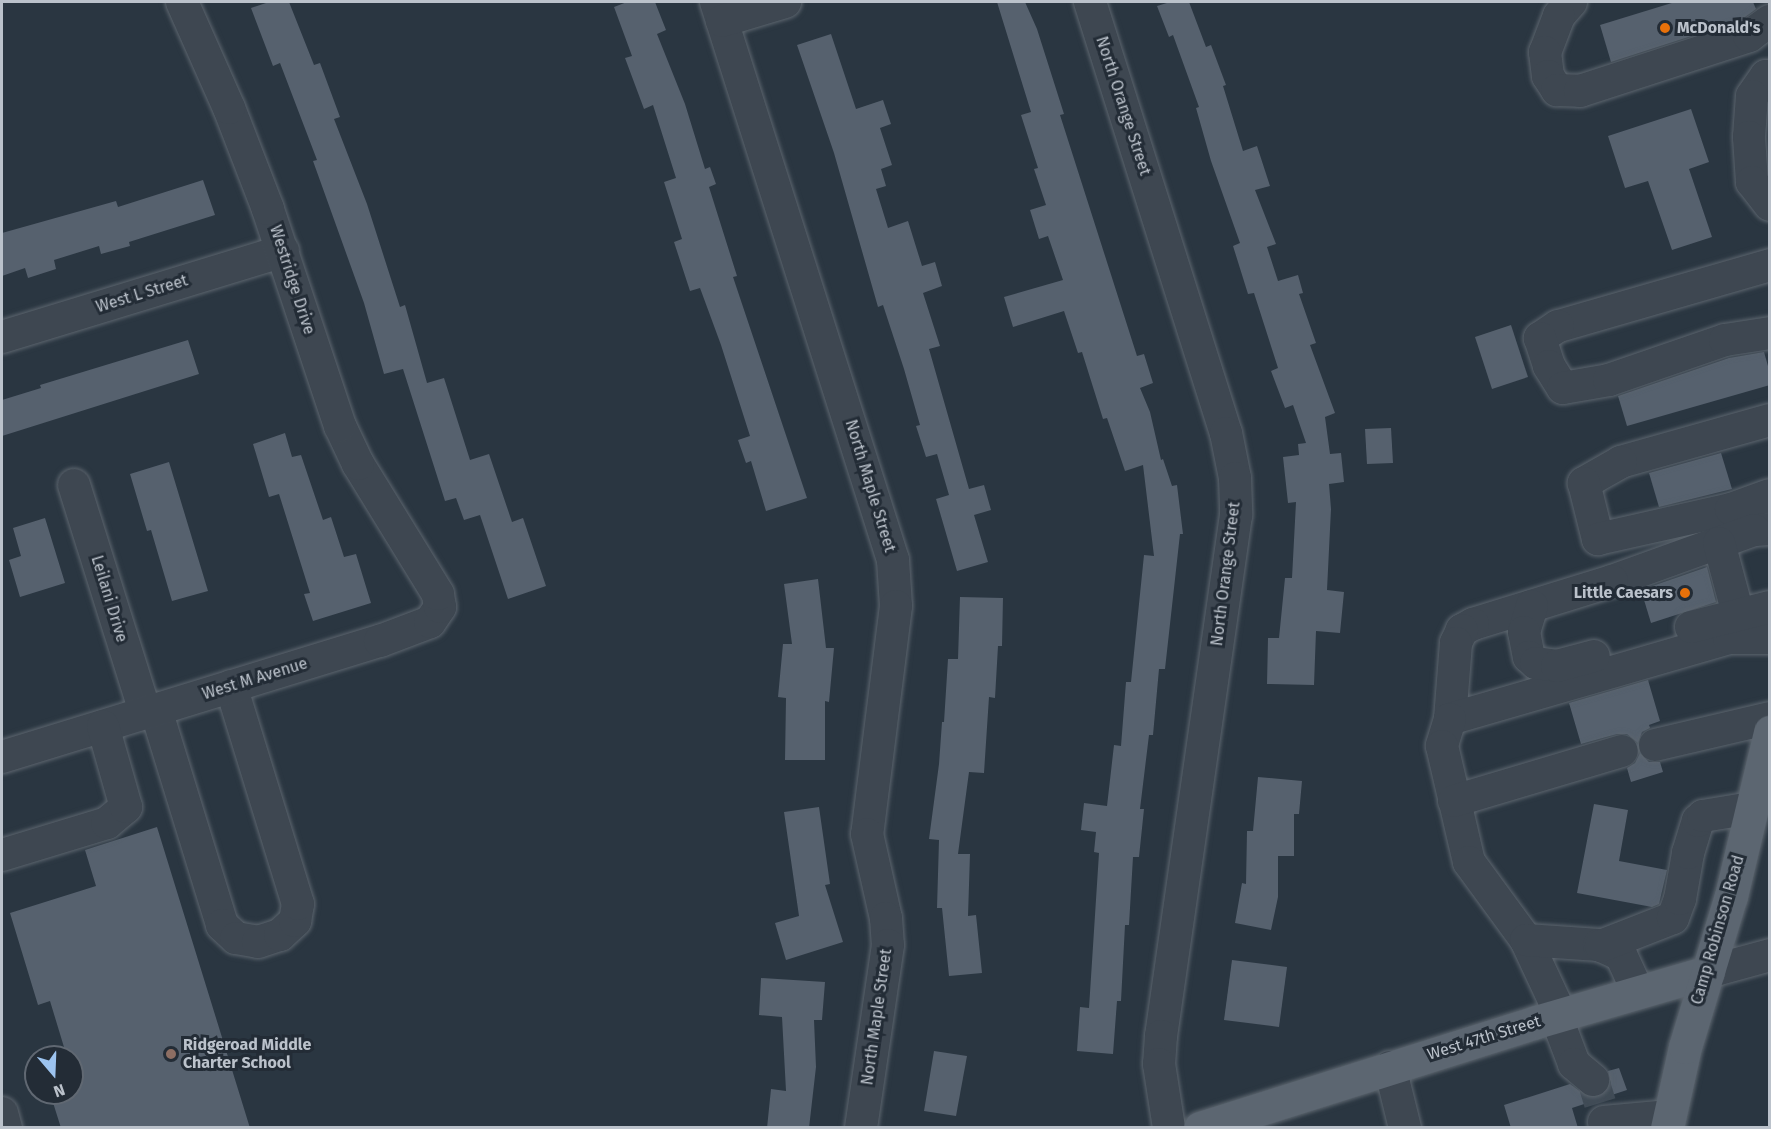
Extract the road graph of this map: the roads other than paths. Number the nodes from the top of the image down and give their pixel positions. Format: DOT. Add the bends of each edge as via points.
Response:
graph roads {
  1 [pos="182,2"];
  2 [pos="785,2"];
  3 [pos="1090,2"];
  4 [pos="1570,2"];
  5 [pos="719,11"];
  6 [pos="1770,21"];
  7 [pos="1761,86"];
  8 [pos="1770,205"];
  9 [pos="283,251"];
  10 [pos="1770,265"];
  11 [pos="1770,333"];
  12 [pos="2,337"];
  13 [pos="1770,420"];
  14 [pos="74,485"];
  15 [pos="1770,495"];
  16 [pos="1770,529"];
  17 [pos="1719,543"];
  18 [pos="412,553"];
  19 [pos="1531,606"];
  20 [pos="1770,607"];
  21 [pos="1738,614"];
  22 [pos="1770,638"];
  23 [pos="231,686"];
  24 [pos="150,711"];
  25 [pos="1770,718"];
  26 [pos="1450,719"];
  27 [pos="103,726"];
  28 [pos="1770,732"];
  29 [pos="1655,746"];
  30 [pos="1622,751"];
  31 [pos="2,757"];
  32 [pos="1454,801"];
  33 [pos="1751,808"];
  34 [pos="2,855"];
  35 [pos="1527,940"];
  36 [pos="1601,946"];
  37 [pos="1770,955"];
  38 [pos="1708,972"];
  39 [pos="1638,992"];
  40 [pos="1559,1015"];
  41 [pos="1390,1067"];
  42 [pos="1601,1108"];
  43 [pos="2,1113"];
  44 [pos="1262,1118"];
  45 [pos="1668,1122"];
  46 [pos="6,1128"];
  47 [pos="861,1128"];
  48 [pos="1169,1128"];
  49 [pos="1200,1128"];
  50 [pos="1405,1128"];
  1 -- 9 [label="street, Westridge Drive" via="229,108"];
  2 -- 5 [label="street"];
  3 -- 48 [label="street, North Orange Street" via="1226,433 1235,478 1236,515 1161,1036 1159,1064"];
  4 -- 6 [label="street" via="1559,16 1545,52 1548,76 1557,90 1580,91 1603,84 1749,36"];
  5 -- 47 [label="street, North Maple Street" via="893,561 896,606 867,834 886,918 888,945"];
  7 -- 8 [label="street" via="1749,137 1752,182"];
  9 -- 12 [label="street, West L Street"];
  9 -- 18 [label="street, Westridge Drive" via="340,426 358,464"];
  10 -- 11 [label="street" via="1558,326 1540,338 1563,388 1609,380 1725,340"];
  13 -- 15 [label="street" via="1621,462 1584,483 1598,539 1731,509"];
  14 -- 24 [label="street, Leilani Drive"];
  16 -- 17 [label="street" via="1754,530"];
  17 -- 19 [label="street"];
  17 -- 21 [label="street"];
  18 -- 23 [label="street, West M Avenue" via="438,594 440,607 430,622"];
  19 -- 21 [label="street" via="1524,632 1529,657 1540,664 1557,666"];
  19 -- 26 [label="street" via="1462,630 1456,643"];
  20 -- 21 [label="street"];
  22 -- 26 [label="street" via="1729,638"];
  23 -- 24 [label="street, West M Avenue"];
  23 -- 24 [label="street, Leilani Drive" via="298,904 295,921 280,935 258,942 236,938 222,924"];
  24 -- 27 [label="street, West M Avenue"];
  25 -- 29 [label="street"];
  26 -- 32 [label="street" via="1442,746"];
  27 -- 31 [label="street, West M Avenue"];
  27 -- 34 [label="street" via="126,807 107,823"];
  28 -- 33 [label="main road, Camp Robinson Road"];
  30 -- 32 [label="street"];
  32 -- 35 [label="street" via="1469,862"];
  33 -- 36 [label="street" via="1703,816 1698,821 1672,918"];
  33 -- 38 [label="main road, Camp Robinson Road"];
  35 -- 36 [label="street"];
  35 -- 40 [label="street"];
  36 -- 39 [label="street" via="1621,955"];
  37 -- 38 [label="street, West 47th Street"];
  38 -- 39 [label="main road, West 47th Street"];
  38 -- 45 [label="main road, Camp Robinson Road"];
  39 -- 40 [label="main road, West 47th Street"];
  40 -- 41 [label="main road, West 47th Street"];
  40 -- 42 [label="street" via="1574,1064"];
  41 -- 44 [label="main road, West 47th Street"];
  41 -- 50 [label="street"];
  42 -- 45 [label="street"];
  43 -- 46 [label="street"];
  44 -- 49 [label="main road, West 47th Street"];
}
